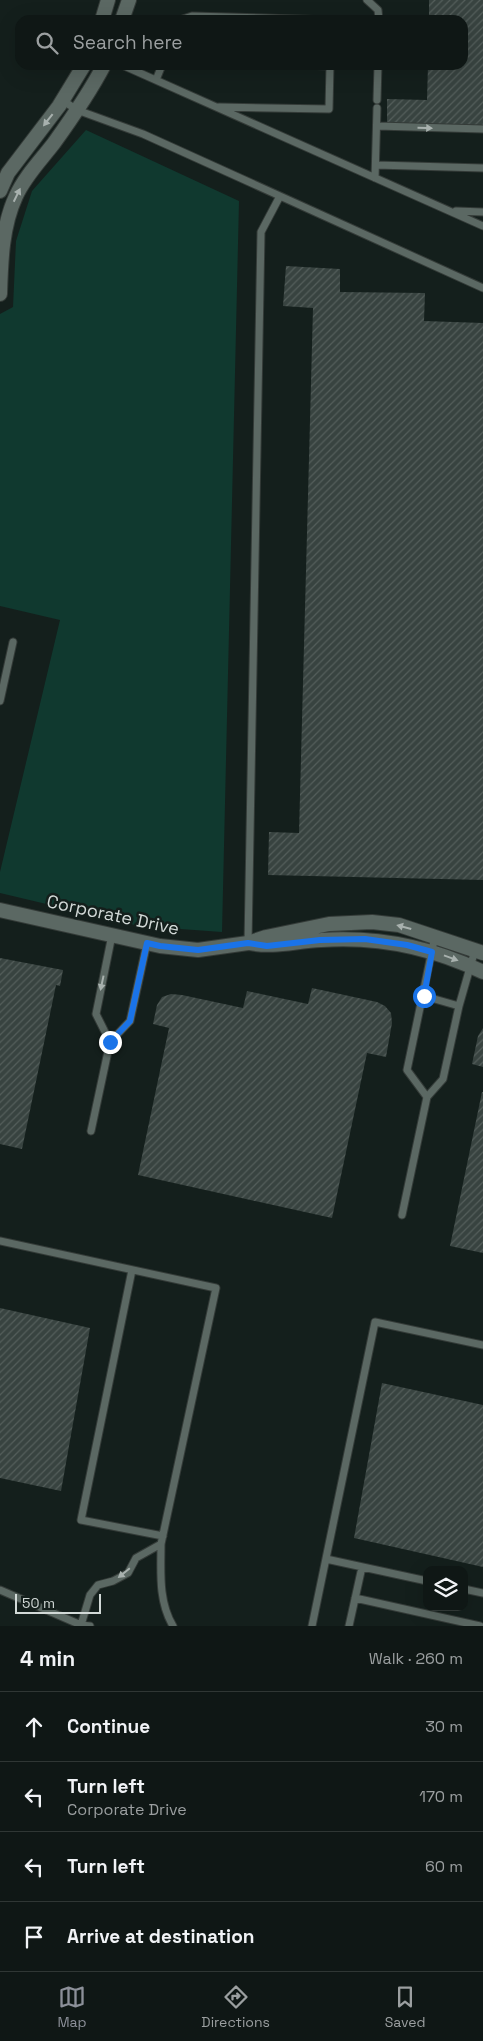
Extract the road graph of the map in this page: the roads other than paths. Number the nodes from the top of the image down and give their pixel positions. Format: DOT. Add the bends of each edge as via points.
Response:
graph roads {
  1 [pos="108,0"];
  2 [pos="129,0"];
  3 [pos="367,0"];
  4 [pos="104,15"];
  5 [pos="124,15"];
  6 [pos="378,15"];
  7 [pos="81,70"];
  8 [pos="101,70"];
  9 [pos="133,70"];
  10 [pos="160,70"];
  11 [pos="330,70"];
  12 [pos="378,70"];
  13 [pos="156,80"];
  14 [pos="62,100"];
  15 [pos="216,107"];
  16 [pos="77,110"];
  17 [pos="376,126"];
  18 [pos="483,129"];
  19 [pos="376,165"];
  20 [pos="483,168"];
  21 [pos="375,178"];
  22 [pos="0,191"];
  23 [pos="280,196"];
  24 [pos="451,211"];
  25 [pos="483,212"];
  26 [pos="483,226"];
  27 [pos="483,288"];
  28 [pos="0,294"];
  29 [pos="13,642"];
  30 [pos="0,700"];
  31 [pos="0,910"];
  32 [pos="112,935"];
  33 [pos="434,936"];
  34 [pos="147,943"];
  35 [pos="248,943"];
  36 [pos="432,952"];
  37 [pos="479,952"];
  38 [pos="470,966"];
  39 [pos="483,972"];
  40 [pos="424,996"];
  41 [pos="459,1006"];
  42 [pos="110,1042"];
  43 [pos="427,1097"];
  44 [pos="91,1131"];
  45 [pos="402,1215"];
  46 [pos="0,1241"];
  47 [pos="132,1270"];
  48 [pos="483,1345"];
  49 [pos="163,1536"];
  50 [pos="162,1544"];
  51 [pos="326,1559"];
  52 [pos="362,1566"];
  53 [pos="423,1580"];
  54 [pos="0,1590"];
  55 [pos="468,1590"];
  56 [pos="483,1593"];
  57 [pos="355,1598"];
  58 [pos="81,1626"];
  59 [pos="90,1626"];
  60 [pos="173,1626"];
  61 [pos="312,1626"];
  62 [pos="349,1626"];
  63 [pos="480,1626"];
  1 -- 4 [label="street"];
  2 -- 5 [label="street"];
  3 -- 6 [label="lane" via="378,10"];
  7 -- 14 [label="street"];
  8 -- 16 [label="street"];
  9 -- 13 [label="lane"];
  10 -- 13 [label="lane"];
  11 -- 15 [label="lane" via="328,109"];
  12 -- 17 [label="lane"];
  13 -- 15 [label="lane"];
  14 -- 16 [label="lane"];
  14 -- 22 [label="street, one-way" via="8,173"];
  15 -- 21 [label="lane"];
  16 -- 23 [label="lane" via="143,134"];
  28 -- 16 [label="street, one-way" via="1,257 7,222 16,196 29,173"];
  17 -- 18 [label="lane, one-way"];
  17 -- 19 [label="lane"];
  19 -- 20 [label="lane"];
  19 -- 21 [label="lane"];
  21 -- 24 [label="lane"];
  23 -- 27 [label="lane"];
  23 -- 35 [label="lane" via="261,232"];
  24 -- 25 [label="lane"];
  24 -- 26 [label="lane"];
  29 -- 30 [label="lane"];
  31 -- 32 [label="street, Corporate Drive"];
  32 -- 34 [label="street, Corporate Drive"];
  32 -- 42 [label="lane, one-way" via="96,1014"];
  33 -- 35 [label="street, Corporate Drive, one-way" via="400,925 372,922 329,924"];
  33 -- 36 [label="lane"];
  33 -- 37 [label="street, Corporate Drive"];
  34 -- 35 [label="street, Corporate Drive" via="198,950"];
  34 -- 42 [label="lane" via="130,1021"];
  35 -- 36 [label="street, Corporate Drive" via="267,946 365,939"];
  36 -- 38 [label="street, Corporate Drive, one-way"];
  36 -- 40 [label="lane"];
  37 -- 38 [label="lane"];
  38 -- 39 [label="street, Corporate Drive"];
  38 -- 41 [label="lane"];
  40 -- 41 [label="lane"];
  40 -- 43 [label="lane" via="407,1070"];
  41 -- 43 [label="lane" via="443,1079"];
  42 -- 44 [label="lane"];
  43 -- 45 [label="lane"];
  46 -- 47 [label="lane"];
  47 -- 49 [label="lane" via="81,1520"];
  47 -- 49 [label="lane" via="216,1288"];
  48 -- 51 [label="lane" via="375,1322"];
  49 -- 50 [label="lane"];
  50 -- 58 [label="lane, one-way" via="136,1558 128,1573 113,1582 98,1585 90,1595"];
  50 -- 60 [label="lane" via="160,1586"];
  51 -- 52 [label="lane"];
  51 -- 61 [label="lane"];
  52 -- 53 [label="lane"];
  52 -- 57 [label="lane"];
  54 -- 58 [label="lane"];
  55 -- 56 [label="lane"];
  57 -- 62 [label="lane"];
  57 -- 63 [label="lane"];
  58 -- 59 [label="lane"];
}
